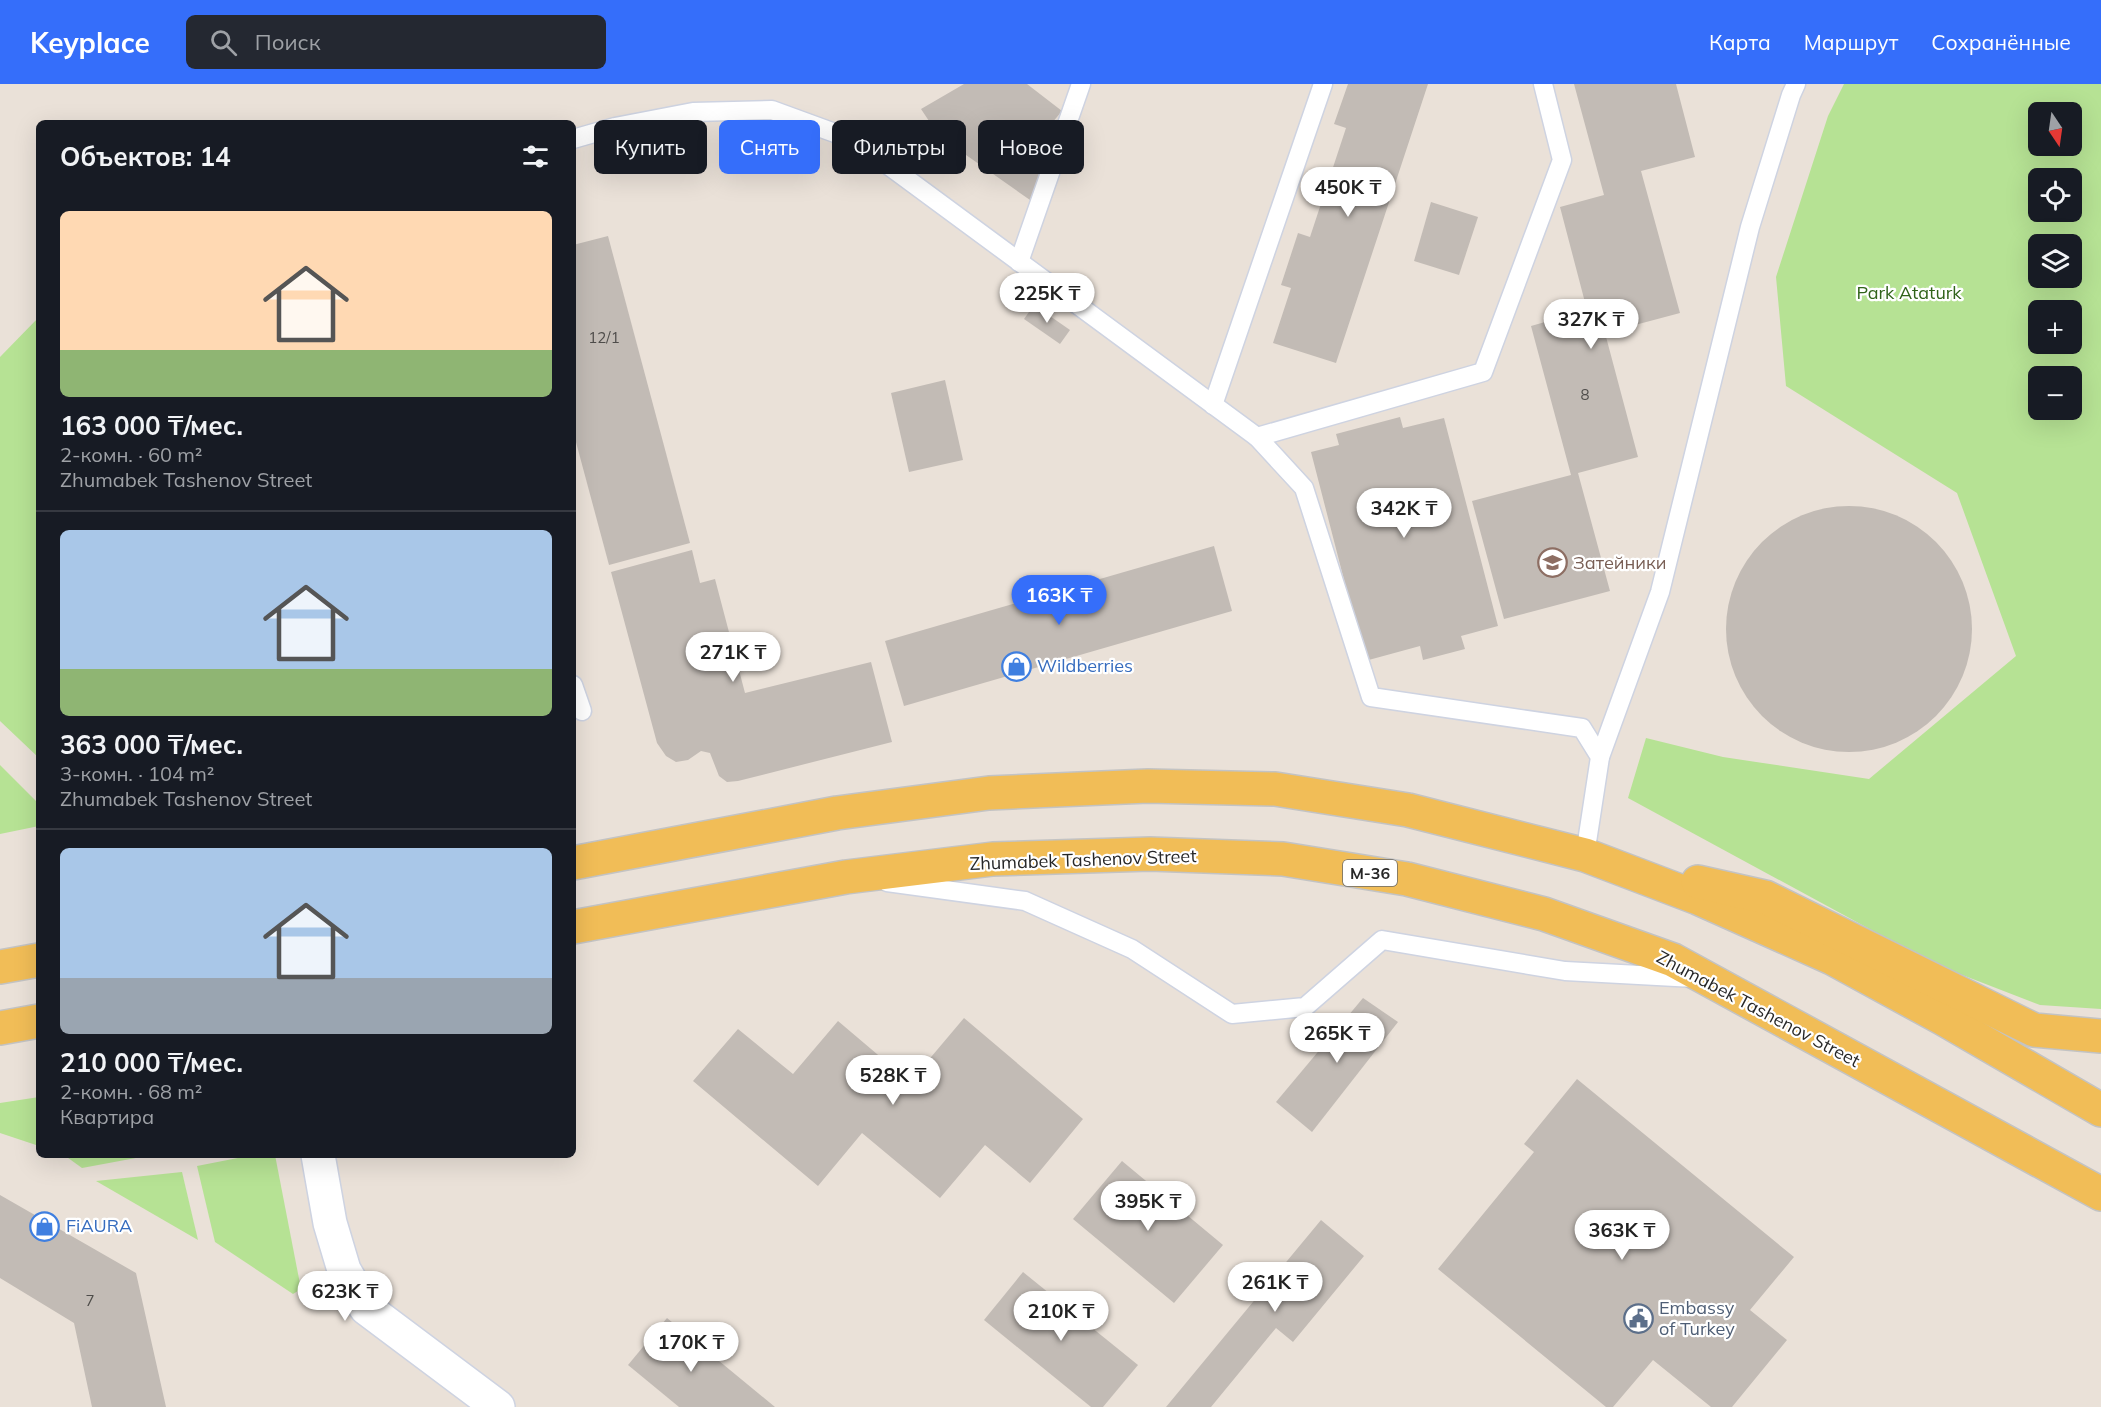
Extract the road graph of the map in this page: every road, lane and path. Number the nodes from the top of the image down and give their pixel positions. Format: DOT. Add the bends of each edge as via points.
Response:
graph roads {
  1 [pos="1081,84"];
  2 [pos="1323,84"];
  3 [pos="1543,84"];
  4 [pos="1796,84"];
  5 [pos="576,138"];
  6 [pos="1019,262"];
  7 [pos="1214,405"];
  8 [pos="1257,437"];
  9 [pos="576,694"];
  10 [pos="582,711"];
  11 [pos="1600,757"];
  12 [pos="1585,855"];
  13 [pos="576,862"];
  14 [pos="846,877"];
  15 [pos="576,926"];
  16 [pos="36,961"];
  17 [pos="0,967"];
  18 [pos="1708,979"];
  19 [pos="36,1022"];
  20 [pos="0,1028"];
  21 [pos="2101,1036"];
  22 [pos="2101,1110"];
  23 [pos="319,1158"];
  24 [pos="2101,1194"];
  25 [pos="490,1405"];
  1 -- 6 [label="lane"];
  2 -- 7 [label="lane"];
  3 -- 8 [label="lane" via="1562,160 1483,372"];
  4 -- 11 [label="lane" via="1750,227 1660,592"];
  5 -- 6 [label="lane" via="693,112 772,110 854,140"];
  6 -- 7 [label="lane"];
  7 -- 8 [label="lane"];
  8 -- 11 [label="lane" via="1305,488 1371,697 1582,728"];
  9 -- 10 [label="lane"];
  11 -- 12 [label="lane"];
  12 -- 13 [label="main road" via="1408,810 1275,789 1148,786 989,793 837,813"];
  12 -- 21 [label="main road" via="1765,897 2034,1030"];
  12 -- 22 [label="main road" via="1698,898 1832,958"];
  14 -- 15 [label="main road, Zhumabek Tashenov Street / M-36"];
  14 -- 18 [label="main road, Zhumabek Tashenov Street / M-36" via="993,859 1150,854 1284,859 1407,879 1544,914 1673,960"];
  14 -- 18 [label="lane" via="1025,901 1132,949 1232,1014 1305,1007 1382,940 1565,970"];
  16 -- 17 [label="main road"];
  18 -- 24 [label="main road, Zhumabek Tashenov Street / M-36"];
  19 -- 20 [label="main road"];
  23 -- 25 [label="street" via="330,1223 344,1270 366,1308"];
}
